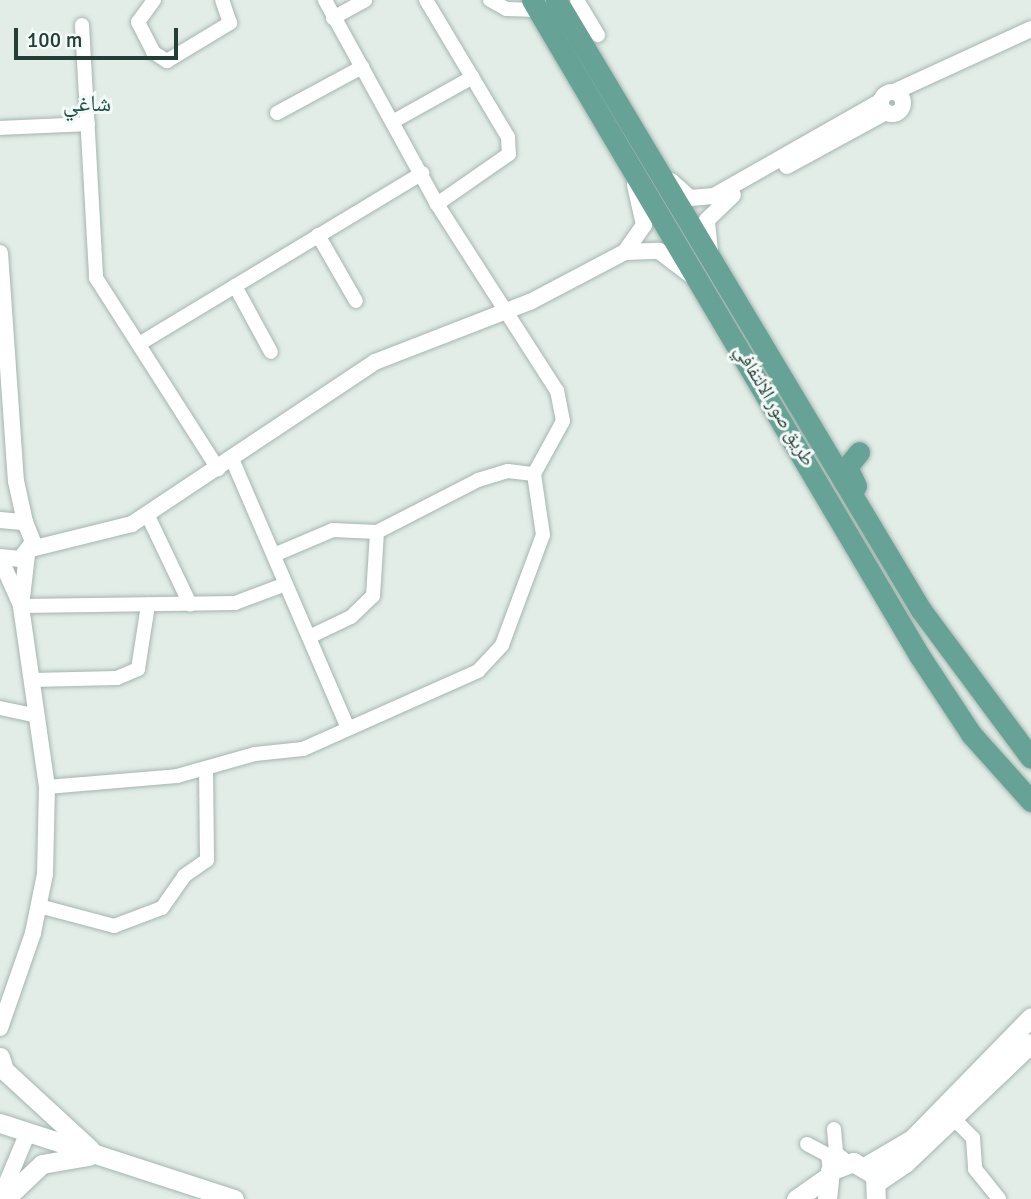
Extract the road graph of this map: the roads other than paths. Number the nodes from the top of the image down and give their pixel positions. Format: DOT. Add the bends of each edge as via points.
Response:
graph roads {
  1 [pos="154,0"];
  2 [pos="222,0"];
  3 [pos="325,0"];
  4 [pos="365,0"];
  5 [pos="426,0"];
  6 [pos="490,0"];
  7 [pos="578,0"];
  8 [pos="542,3"];
  9 [pos="333,18"];
  10 [pos="82,25"];
  11 [pos="1031,29"];
  12 [pos="598,35"];
  13 [pos="362,67"];
  14 [pos="473,78"];
  15 [pos="891,102"];
  16 [pos="277,113"];
  17 [pos="394,121"];
  18 [pos="88,124"];
  19 [pos="0,128"];
  20 [pos="651,158"];
  21 [pos="422,173"];
  22 [pos="632,173"];
  23 [pos="437,204"];
  24 [pos="318,235"];
  25 [pos="625,252"];
  26 [pos="0,253"];
  27 [pos="711,254"];
  28 [pos="696,279"];
  29 [pos="235,286"];
  30 [pos="356,300"];
  31 [pos="509,310"];
  32 [pos="139,344"];
  33 [pos="3,345"];
  34 [pos="271,352"];
  35 [pos="232,458"];
  36 [pos="218,469"];
  37 [pos="534,474"];
  38 [pos="16,481"];
  39 [pos="148,516"];
  40 [pos="2,519"];
  41 [pos="28,525"];
  42 [pos="377,532"];
  43 [pos="72,542"];
  44 [pos="29,552"];
  45 [pos="274,555"];
  46 [pos="0,558"];
  47 [pos="286,584"];
  48 [pos="190,604"];
  49 [pos="148,605"];
  50 [pos="21,606"];
  51 [pos="309,637"];
  52 [pos="32,680"];
  53 [pos="0,708"];
  54 [pos="37,716"];
  55 [pos="348,728"];
  56 [pos="1031,758"];
  57 [pos="206,769"];
  58 [pos="47,787"];
  59 [pos="1031,801"];
  60 [pos="39,906"];
  61 [pos="1031,1017"];
  62 [pos="0,1028"];
  63 [pos="1031,1044"];
  64 [pos="0,1057"];
  65 [pos="954,1119"];
  66 [pos="3,1122"];
  67 [pos="834,1129"];
  68 [pos="28,1132"];
  69 [pos="807,1144"];
  70 [pos="96,1155"];
  71 [pos="860,1181"];
  72 [pos="2,1199"];
  73 [pos="234,1199"];
  74 [pos="796,1199"];
  75 [pos="827,1199"];
  76 [pos="999,1199"];
  1 -- 2 [label="street" via="138,22 153,52 167,61 230,23"];
  3 -- 9 [label="street"];
  4 -- 9 [label="street"];
  5 -- 14 [label="street"];
  6 -- 8 [label="street" via="506,9"];
  7 -- 12 [label="street"];
  8 -- 20 [label="main road, طريق صور الالتفافي"];
  8 -- 22 [label="main road, طريق صور الالتفافي"];
  9 -- 13 [label="street"];
  10 -- 18 [label="street"];
  11 -- 15 [label="street"];
  13 -- 16 [label="street"];
  13 -- 17 [label="street"];
  14 -- 17 [label="street"];
  14 -- 23 [label="street" via="508,136 509,154"];
  15 -- 20 [label="street" via="705,199 682,194"];
  15 -- 27 [label="street" via="722,202 707,220"];
  17 -- 21 [label="street"];
  18 -- 19 [label="street"];
  18 -- 32 [label="street" via="96,278"];
  20 -- 27 [label="main road, طريق صور الالتفافي"];
  21 -- 23 [label="street"];
  21 -- 24 [label="street"];
  22 -- 25 [label="street" via="644,225"];
  22 -- 28 [label="main road, طريق صور الالتفافي"];
  23 -- 31 [label="street"];
  24 -- 29 [label="street"];
  24 -- 30 [label="street"];
  25 -- 28 [label="street" via="659,251"];
  25 -- 31 [label="street"];
  26 -- 33 [label="street"];
  27 -- 56 [label="main road, طريق صور الالتفافي" via="953,658"];
  28 -- 59 [label="main road, طريق صور الالتفافي" via="919,655 971,734"];
  29 -- 32 [label="street"];
  29 -- 34 [label="street"];
  31 -- 35 [label="street" via="397,350"];
  31 -- 37 [label="street" via="557,391 563,421"];
  32 -- 36 [label="street"];
  33 -- 38 [label="street"];
  35 -- 36 [label="street"];
  35 -- 45 [label="street"];
  36 -- 39 [label="street"];
  37 -- 42 [label="street" via="508,471 478,480"];
  37 -- 55 [label="street" via="542,535 499,652 478,671"];
  38 -- 40 [label="street"];
  38 -- 41 [label="street"];
  39 -- 43 [label="street"];
  39 -- 48 [label="street"];
  40 -- 41 [label="street"];
  41 -- 43 [label="street"];
  41 -- 44 [label="street"];
  42 -- 45 [label="street" via="341,528"];
  42 -- 51 [label="street" via="373,596 351,617"];
  43 -- 44 [label="street"];
  44 -- 46 [label="street"];
  44 -- 50 [label="street"];
  45 -- 47 [label="street"];
  46 -- 50 [label="street"];
  47 -- 48 [label="street" via="235,603"];
  47 -- 51 [label="street"];
  48 -- 49 [label="street"];
  49 -- 50 [label="street"];
  49 -- 52 [label="street" via="138,669 117,678"];
  50 -- 52 [label="street"];
  51 -- 55 [label="street"];
  52 -- 54 [label="street"];
  53 -- 54 [label="street"];
  54 -- 58 [label="street"];
  55 -- 57 [label="street" via="303,748 255,754"];
  57 -- 58 [label="street"];
  57 -- 60 [label="street" via="207,860 184,876 162,908 114,926"];
  58 -- 60 [label="street"];
  60 -- 62 [label="street"];
  61 -- 71 [label="main road" via="912,1139"];
  63 -- 65 [label="main road"];
  64 -- 70 [label="main road" via="4,1070"];
  65 -- 71 [label="main road"];
  65 -- 76 [label="street" via="973,1138 975,1169"];
  66 -- 68 [label="main road"];
  67 -- 71 [label="street" via="836,1153"];
  68 -- 70 [label="main road"];
  68 -- 72 [label="street"];
  69 -- 71 [label="street"];
  70 -- 72 [label="main road" via="42,1164"];
  70 -- 73 [label="main road"];
  71 -- 74 [label="main road"];
  71 -- 75 [label="main road"];
}
